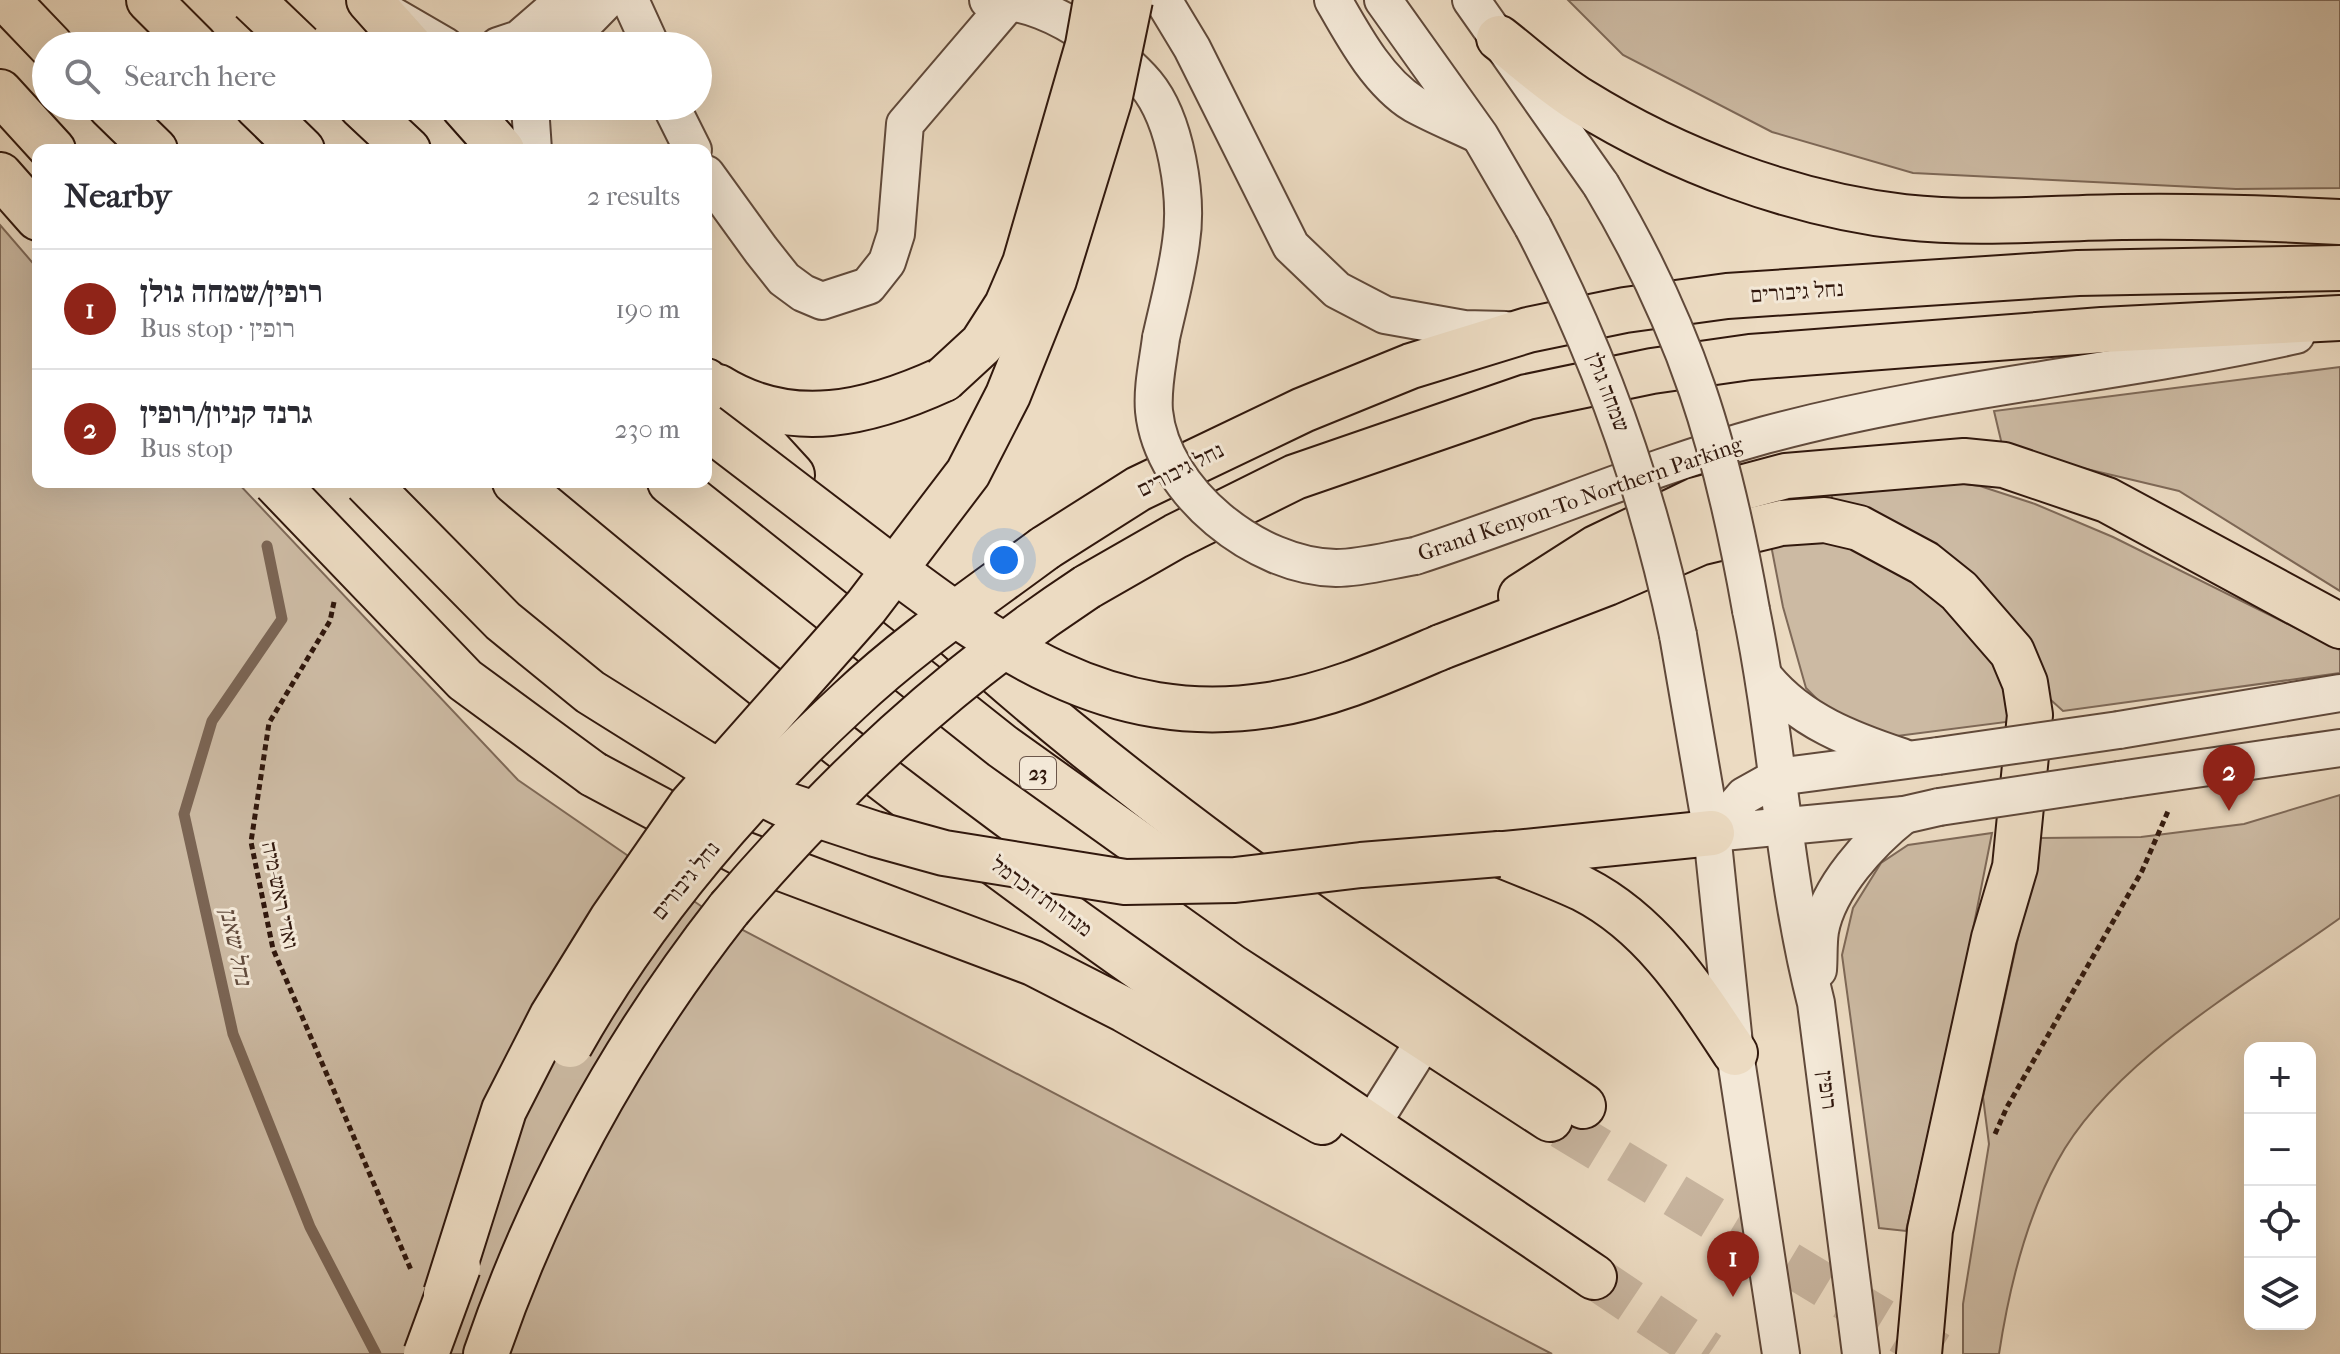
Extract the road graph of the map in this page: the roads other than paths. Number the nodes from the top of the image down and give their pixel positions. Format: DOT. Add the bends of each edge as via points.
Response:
graph roads {
  1 [pos="7,0"];
  2 [pos="252,0"];
  3 [pos="369,0"];
  4 [pos="564,0"];
  5 [pos="607,0"];
  6 [pos="630,0"];
  7 [pos="988,0"];
  8 [pos="1096,0"];
  9 [pos="1130,0"];
  10 [pos="1163,0"];
  11 [pos="1333,0"];
  12 [pos="1383,0"];
  13 [pos="1471,0"];
  14 [pos="1010,1"];
  15 [pos="1044,6"];
  16 [pos="38,32"];
  17 [pos="285,32"];
  18 [pos="398,32"];
  19 [pos="422,32"];
  20 [pos="527,32"];
  21 [pos="576,32"];
  22 [pos="645,32"];
  23 [pos="1499,38"];
  24 [pos="0,92"];
  25 [pos="124,120"];
  26 [pos="271,120"];
  27 [pos="376,120"];
  28 [pos="475,120"];
  29 [pos="531,120"];
  30 [pos="678,120"];
  31 [pos="1480,136"];
  32 [pos="48,144"];
  33 [pos="149,144"];
  34 [pos="296,144"];
  35 [pos="402,144"];
  36 [pos="497,144"];
  37 [pos="533,144"];
  38 [pos="690,144"];
  39 [pos="0,175"];
  40 [pos="712,182"];
  41 [pos="32,211"];
  42 [pos="2340,222"];
  43 [pos="2340,268"];
  44 [pos="2340,318"];
  45 [pos="2340,326"];
  46 [pos="1528,330"];
  47 [pos="712,384"];
  48 [pos="712,387"];
  49 [pos="712,431"];
  50 [pos="281,488"];
  51 [pos="372,488"];
  52 [pos="522,488"];
  53 [pos="678,488"];
  54 [pos="2340,626"];
  55 [pos="1441,647"];
  56 [pos="1766,679"];
  57 [pos="2340,693"];
  58 [pos="2340,748"];
  59 [pos="1923,757"];
  60 [pos="1778,777"];
  61 [pos="1922,811"];
  62 [pos="1785,828"];
  63 [pos="1712,833"];
  64 [pos="1499,854"];
  65 [pos="1816,1003"];
  66 [pos="1426,1038"];
  67 [pos="1735,1053"];
  68 [pos="1372,1124"];
  69 [pos="431,1289"];
  70 [pos="426,1354"];
  71 [pos="486,1354"];
  72 [pos="1781,1354"];
  73 [pos="1861,1354"];
  74 [pos="1919,1354"];
  1 -- 16 [label="main road"];
  2 -- 17 [label="main road, bridge"];
  3 -- 18 [label="main road"];
  3 -- 19 [label="street"];
  4 -- 20 [label="street"];
  5 -- 21 [label="street"];
  6 -- 22 [label="street"];
  7 -- 14 [label="street, Grand Kenyon-To Northern Parking"];
  8 -- 47 [label="main road, bridge" via="1088,45 1025,263 982,344 944,379 865,410 815,416 772,411"];
  9 -- 69 [label="main road, bridge" via="1109,101 1054,280 1008,395 968,473 866,607 691,805 612,919 552,1016 504,1110"];
  10 -- 46 [label="street" via="1291,246 1337,290 1385,315 1464,329"];
  11 -- 31 [label="street" via="1352,34 1400,92"];
  12 -- 31 [label="street, שמחה גולן"];
  13 -- 23 [label="street"];
  14 -- 15 [label="street, Grand Kenyon-To Northern Parking"];
  14 -- 40 [label="street" via="905,124 896,234 887,262 868,286 822,301 803,293 769,260"];
  15 -- 45 [label="street, Grand Kenyon-To Northern Parking, bridge" via="1107,48 1147,85 1165,120 1181,180 1182,240 1161,338 1154,411 1160,440 1186,486 1210,510 1265,550 1300,563 1337,568 1415,556 1766,435 1996,387"];
  23 -- 42 [label="main road" via="1582,101 1648,137 1736,176 1818,201 1967,221 2124,217"];
  23 -- 56 [label="street, bridge" via="1601,185 1683,343 1734,511"];
  24 -- 32 [label="main road"];
  25 -- 33 [label="main road"];
  26 -- 34 [label="main road"];
  27 -- 35 [label="main road"];
  28 -- 36 [label="main road"];
  29 -- 37 [label="street"];
  30 -- 38 [label="street"];
  31 -- 63 [label="street, שמחה גולן, bridge" via="1591,343 1630,445 1661,551"];
  39 -- 41 [label="main road"];
  43 -- 46 [label="main road, נחל גיבורים" via="2078,273 1727,296"];
  44 -- 71 [label="main road, bridge" via="1750,357 1652,371 1527,397 1295,477 1176,536 1087,587 959,678 887,740 797,830 697,950 634,1042 541,1212"];
  46 -- 69 [label="main road, נחל גיבורים, bridge" via="1411,366 1289,416 1138,489 1045,548 850,700 732,822 648,926 583,1022"];
  48 -- 66 [label="main road, 23" via="760,444 927,610 1080,744 1573,1116"];
  49 -- 55 [label="main road, bridge" via="971,628 1034,666 1102,691 1140,702 1199,708 1268,706 1355,685"];
  50 -- 68 [label="main road, מנהרות הכרמל, bridge" via="465,680 593,774 741,853 1033,963 1594,1277"];
  51 -- 64 [label="main road, bridge" via="503,621 590,692 768,796 861,830 944,853 1125,882 1235,880"];
  52 -- 68 [label="main road, מנהרות הכרמל" via="737,668 904,795 1154,978"];
  53 -- 66 [label="main road, 23" via="1002,746 1258,929"];
  54 -- 55 [label="main road" via="2107,500 2004,465 1964,461 1786,476 1696,500 1596,548"];
  55 -- 74 [label="main road" via="1699,543 1781,523 1825,520 1859,528 1924,563 1959,591 2012,652 2030,715 2015,867 1994,938 1930,1230"];
  56 -- 59 [label="street" via="1780,697 1818,723"];
  56 -- 60 [label="street"];
  57 -- 59 [label="street, bridge"];
  58 -- 61 [label="street, bridge"];
  59 -- 60 [label="street"];
  60 -- 62 [label="street"];
  60 -- 63 [label="street" via="1744,796"];
  61 -- 62 [label="street"];
  61 -- 65 [label="street" via="1875,837 1835,897 1821,929"];
  62 -- 63 [label="street"];
  62 -- 65 [label="street, רופין" via="1802,950"];
  63 -- 64 [label="main road"];
  63 -- 67 [label="street"];
  64 -- 67 [label="main road" via="1585,890 1649,938 1679,968"];
  65 -- 73 [label="street, רופין"];
  66 -- 68 [label="street"];
  67 -- 72 [label="street"];
  69 -- 70 [label="main road, נחל גיבורים, bridge"];
}
